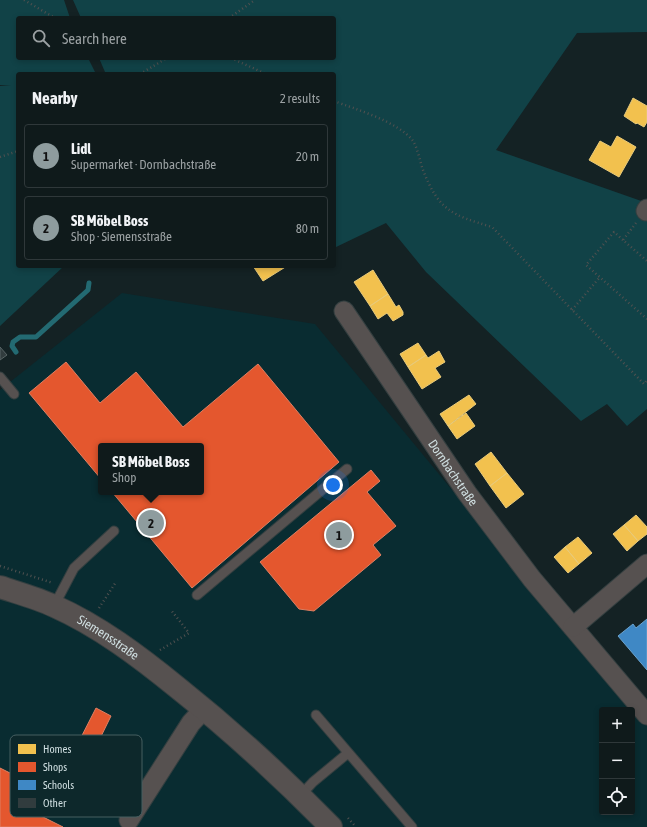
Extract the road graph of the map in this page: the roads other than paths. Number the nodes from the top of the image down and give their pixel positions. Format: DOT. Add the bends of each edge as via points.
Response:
graph roads {
  1 [pos="344,311"];
  2 [pos="0,377"];
  3 [pos="14,394"];
  4 [pos="347,469"];
  5 [pos="114,530"];
  6 [pos="647,564"];
  7 [pos="0,587"];
  8 [pos="197,596"];
  9 [pos="54,606"];
  10 [pos="573,627"];
  11 [pos="204,709"];
  12 [pos="316,715"];
  13 [pos="647,715"];
  14 [pos="348,753"];
  15 [pos="300,796"];
  16 [pos="142,800"];
  17 [pos="131,817"];
  18 [pos="129,820"];
  19 [pos="332,827"];
  20 [pos="412,827"];
  1 -- 10 [label="street, Dornbachstraße" via="467,493 532,579"];
  2 -- 3 [label="lane"];
  4 -- 8 [label="lane"];
  5 -- 9 [label="lane" via="74,568"];
  6 -- 10 [label="street"];
  7 -- 9 [label="street, Siemensstraße"];
  9 -- 11 [label="street, Siemensstraße" via="89,624 133,653"];
  10 -- 13 [label="street, Dornbachstraße"];
  11 -- 15 [label="street, Siemensstraße"];
  11 -- 16 [label="street" via="191,724"];
  12 -- 14 [label="lane"];
  14 -- 15 [label="lane"];
  14 -- 20 [label="lane"];
  15 -- 19 [label="street, Siemensstraße"];
  17 -- 18 [label="street"];
}
